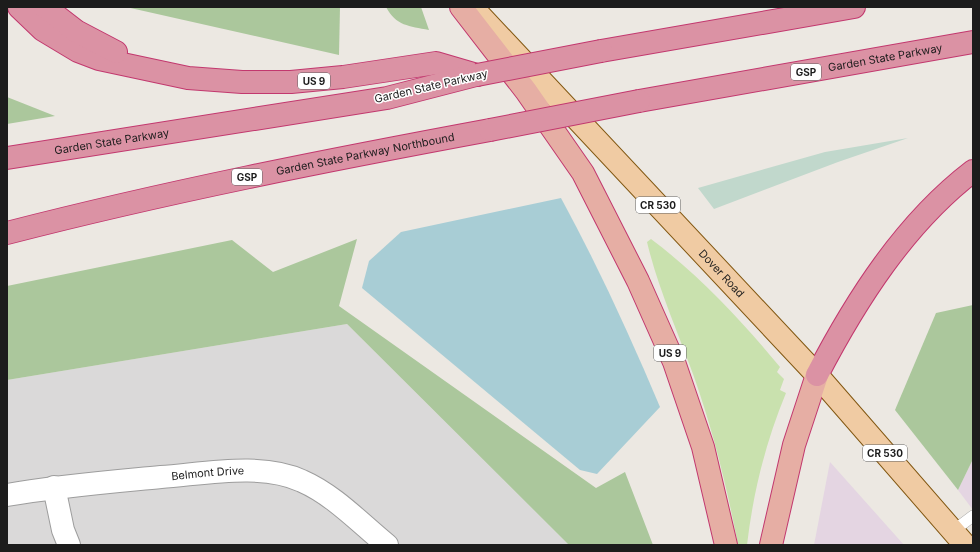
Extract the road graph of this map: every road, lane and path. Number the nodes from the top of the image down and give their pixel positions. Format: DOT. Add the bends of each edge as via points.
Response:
graph roads {
  1 [pos="19,7"];
  2 [pos="45,7"];
  3 [pos="461,7"];
  4 [pos="472,7"];
  5 [pos="485,7"];
  6 [pos="854,7"];
  7 [pos="499,35"];
  8 [pos="973,42"];
  9 [pos="149,69"];
  10 [pos="477,75"];
  11 [pos="490,130"];
  12 [pos="7,158"];
  13 [pos="973,171"];
  14 [pos="7,233"];
  15 [pos="817,375"];
  16 [pos="54,487"];
  17 [pos="7,496"];
  18 [pos="973,516"];
  19 [pos="959,538"];
  20 [pos="70,545"];
  21 [pos="387,545"];
  22 [pos="726,545"];
  23 [pos="771,545"];
  1 -- 9 [label="highway" via="43,30 78,51 99,59"];
  2 -- 9 [label="highway, US 9" via="79,33"];
  3 -- 22 [label="highway, US 9" via="526,91 583,173 638,281 674,362 703,447"];
  4 -- 7 [label="main road, Dover Road / CR 530"];
  5 -- 7 [label="main road"];
  6 -- 10 [label="highway, Garden State Parkway, bridge"];
  7 -- 15 [label="main road, Dover Road / CR 530"];
  8 -- 11 [label="highway, Garden State Parkway / GSP, bridge"];
  9 -- 10 [label="highway, US 9" via="188,78 265,83 316,80 436,63"];
  10 -- 12 [label="highway, Garden State Parkway" via="387,98"];
  11 -- 14 [label="highway, Garden State Parkway Northbound / GSP" via="344,157 149,198"];
  13 -- 15 [label="highway" via="915,227 879,271 848,319"];
  15 -- 19 [label="main road, Dover Road / CR 530"];
  15 -- 23 [label="highway" via="794,445"];
  16 -- 17 [label="street, Belmont Drive"];
  16 -- 20 [label="street" via="63,530"];
  16 -- 21 [label="street, Belmont Drive" via="244,470 279,474 301,480 321,491"];
  18 -- 19 [label="lane"];
}
